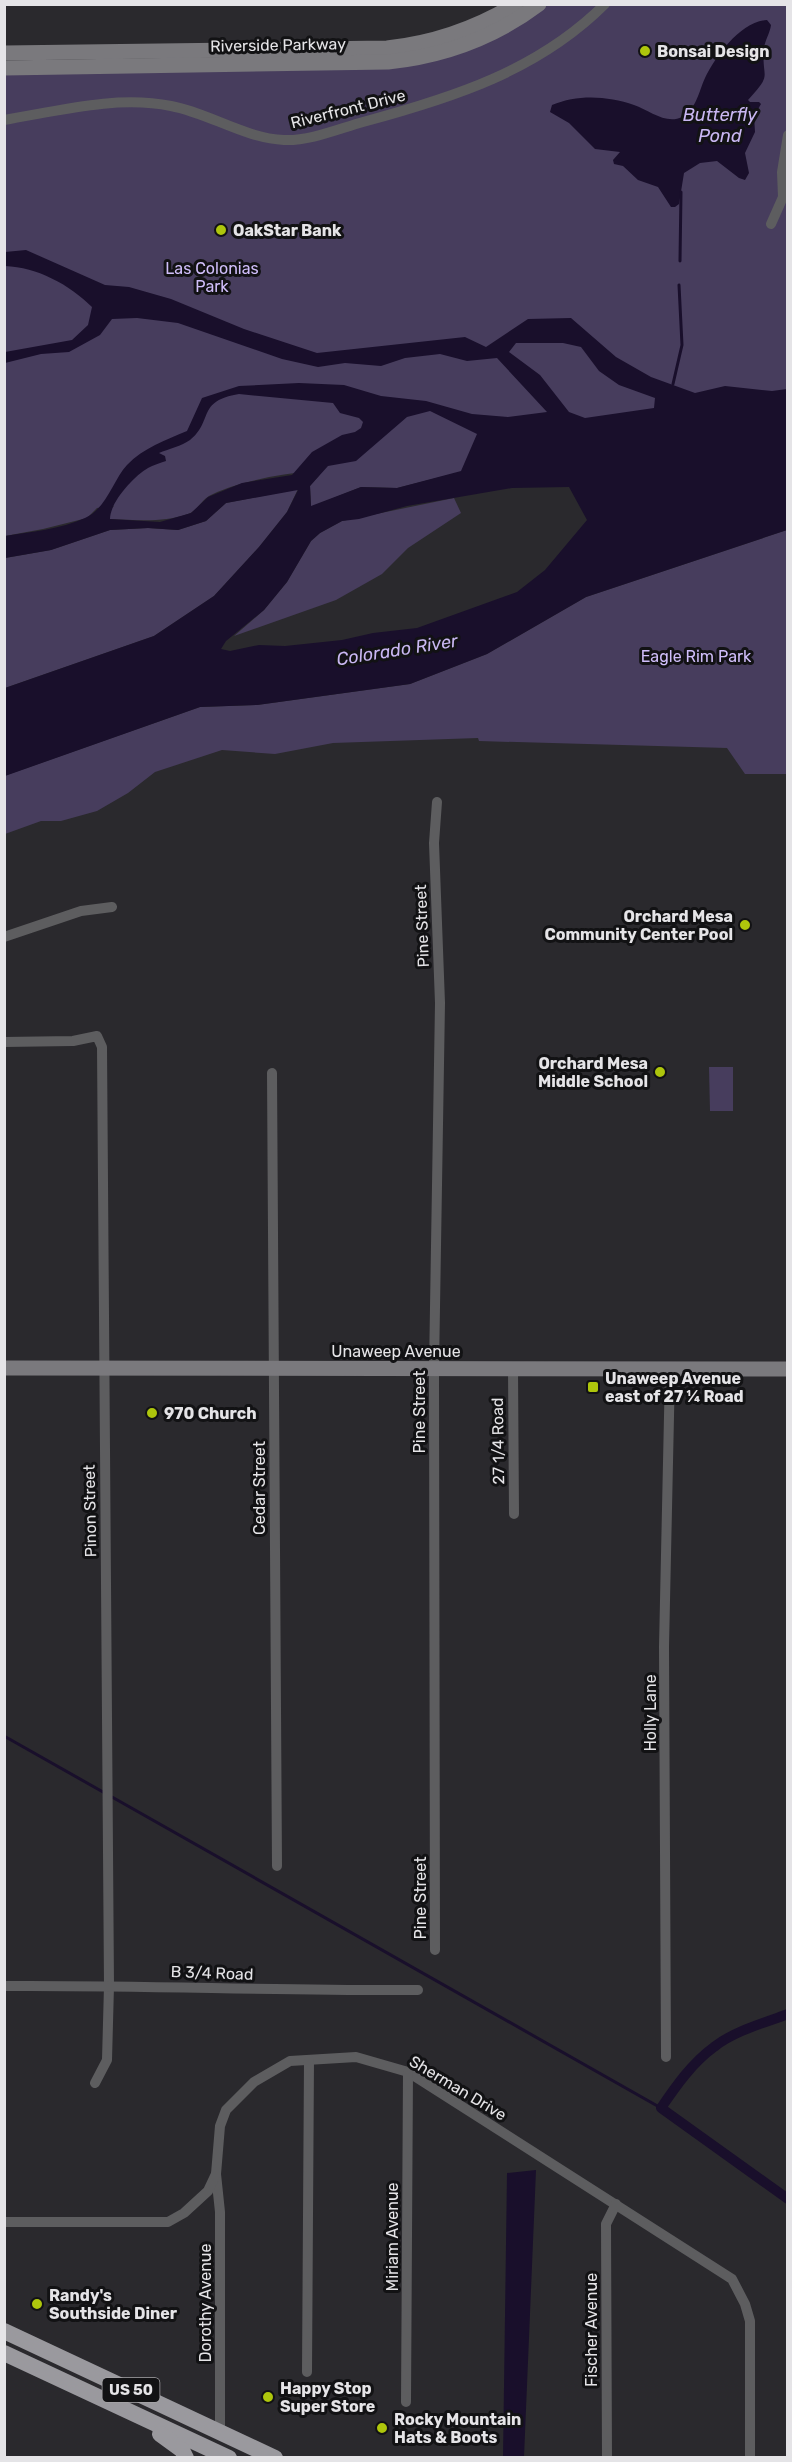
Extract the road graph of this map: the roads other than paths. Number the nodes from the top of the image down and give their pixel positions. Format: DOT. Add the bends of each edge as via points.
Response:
graph roads {
  1 [pos="516,4"];
  2 [pos="539,4"];
  3 [pos="605,4"];
  4 [pos="4,53"];
  5 [pos="4,68"];
  6 [pos="4,120"];
  7 [pos="788,135"];
  8 [pos="771,224"];
  9 [pos="437,802"];
  10 [pos="112,908"];
  11 [pos="4,937"];
  12 [pos="4,1042"];
  13 [pos="272,1073"];
  14 [pos="4,1368"];
  15 [pos="434,1368"];
  16 [pos="103,1369"];
  17 [pos="273,1369"];
  18 [pos="513,1369"];
  19 [pos="788,1369"];
  20 [pos="670,1370"];
  21 [pos="514,1514"];
  22 [pos="277,1866"];
  23 [pos="435,1950"];
  24 [pos="4,1986"];
  25 [pos="109,1986"];
  26 [pos="418,1990"];
  27 [pos="666,2057"];
  28 [pos="309,2060"];
  29 [pos="408,2072"];
  30 [pos="95,2083"];
  31 [pos="216,2175"];
  32 [pos="616,2204"];
  33 [pos="4,2222"];
  34 [pos="4,2331"];
  35 [pos="4,2353"];
  36 [pos="307,2372"];
  37 [pos="82,2389"];
  38 [pos="406,2402"];
  39 [pos="152,2422"];
  40 [pos="220,2431"];
  41 [pos="220,2456"];
  42 [pos="186,2457"];
  43 [pos="264,2457"];
  44 [pos="275,2457"];
  45 [pos="607,2457"];
  46 [pos="750,2457"];
  1 -- 4 [label="main road, Riverside Parkway" via="444,38 387,48"];
  2 -- 5 [label="main road, Riverside Parkway" via="504,28 468,44 410,60"];
  3 -- 6 [label="street, Riverfront Drive" via="561,43 519,69 421,106 304,138 284,140 250,133 171,105 135,102"];
  7 -- 8 [label="street" via="782,172 783,197"];
  9 -- 15 [label="street, Pine Street" via="434,843 440,1003"];
  10 -- 11 [label="street" via="81,911"];
  12 -- 16 [label="street, Pinon Street" via="73,1041 97,1036 102,1047"];
  13 -- 17 [label="street, Cedar Street"];
  14 -- 16 [label="main road, Unaweep Avenue"];
  15 -- 17 [label="main road, Unaweep Avenue"];
  15 -- 18 [label="main road, Unaweep Avenue"];
  15 -- 23 [label="street, Pine Street"];
  16 -- 17 [label="main road, Unaweep Avenue"];
  16 -- 25 [label="street, Pinon Street"];
  17 -- 22 [label="street, Cedar Street"];
  18 -- 20 [label="main road, Unaweep Avenue"];
  18 -- 21 [label="street, 27 1/4 Road"];
  19 -- 20 [label="main road, Unaweep Avenue"];
  20 -- 27 [label="street, Holly Lane" via="664,1647"];
  24 -- 25 [label="street, B 3/4 Road"];
  25 -- 26 [label="street, B 3/4 Road"];
  25 -- 30 [label="street, Pinon Street" via="107,2060"];
  28 -- 29 [label="street, Sherman Drive" via="356,2057"];
  28 -- 31 [label="street, Sherman Drive" via="290,2061 254,2082 226,2110 220,2126"];
  28 -- 36 [label="street"];
  29 -- 32 [label="street, Sherman Drive"];
  29 -- 38 [label="street, Miriam Avenue"];
  31 -- 33 [label="street, Sherman Drive" via="197,2202 168,2222"];
  31 -- 40 [label="street, Dorothy Avenue" via="220,2212"];
  32 -- 45 [label="street, Fischer Avenue" via="606,2224"];
  32 -- 46 [label="street, Sherman Drive" via="732,2279 746,2304 750,2321"];
  34 -- 40 [label="highway, US 50"];
  35 -- 37 [label="highway, US 50"];
  37 -- 39 [label="highway, US 50"];
  37 -- 42 [label="highway" via="168,2439"];
  39 -- 40 [label="highway" via="195,2433"];
  39 -- 41 [label="highway, US 50"];
  40 -- 44 [label="highway, US 50"];
  41 -- 43 [label="highway" via="233,2450"];
}
